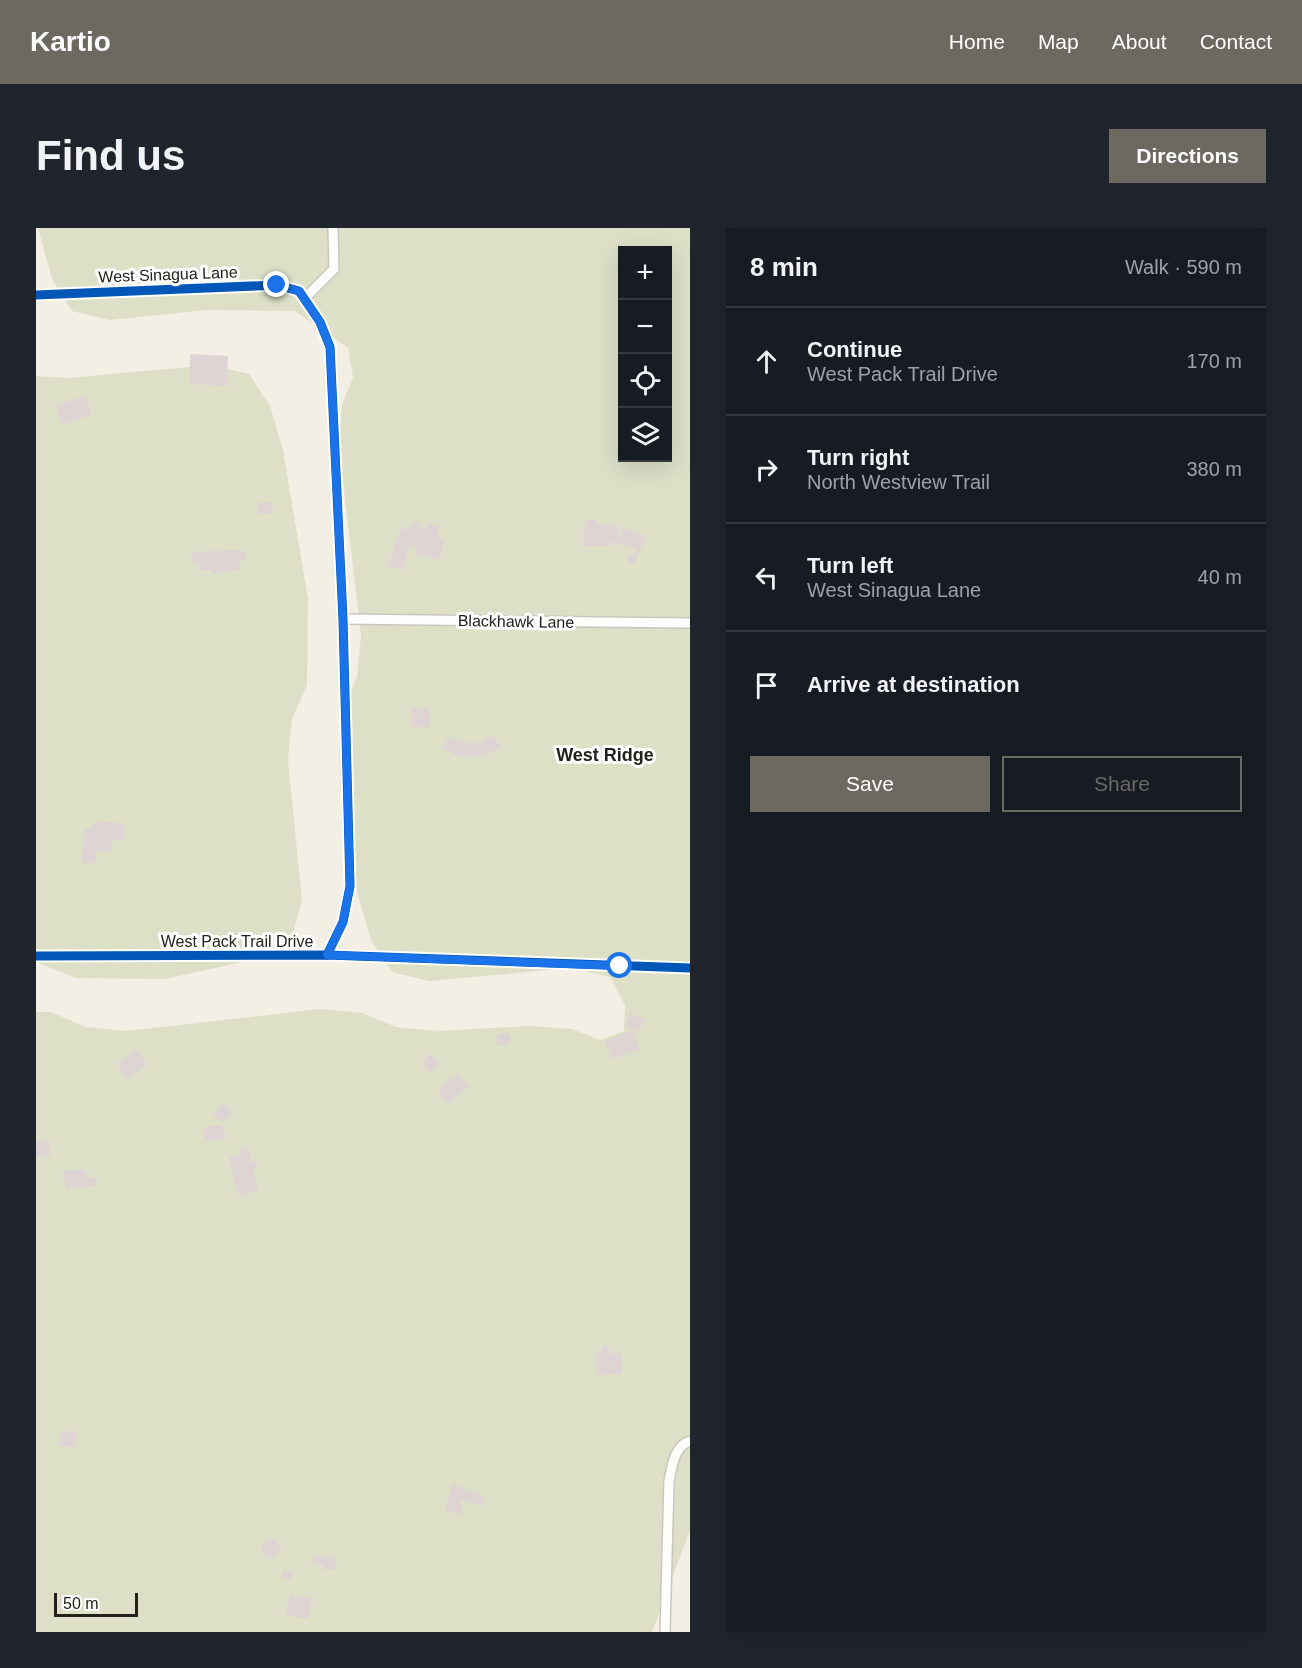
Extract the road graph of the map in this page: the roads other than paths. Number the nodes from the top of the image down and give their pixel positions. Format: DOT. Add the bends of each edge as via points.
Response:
graph roads {
  1 [pos="333,228"];
  2 [pos="36,295"];
  3 [pos="304,299"];
  4 [pos="343,620"];
  5 [pos="690,623"];
  6 [pos="327,955"];
  7 [pos="36,956"];
  8 [pos="690,968"];
  9 [pos="690,1441"];
  10 [pos="665,1632"];
  1 -- 3 [label="street" via="334,269"];
  2 -- 3 [label="street, West Sinagua Lane" via="277,285 299,291"];
  3 -- 4 [label="street, West Sinagua Lane" via="320,322 330,347"];
  4 -- 5 [label="street, Blackhawk Lane"];
  4 -- 6 [label="street, West Sinagua Lane" via="350,886 343,922"];
  6 -- 7 [label="street, West Pack Trail Drive"];
  6 -- 8 [label="street, West Pack Trail Drive"];
  9 -- 10 [label="street" via="684,1443 673,1460 669,1481"];
}
